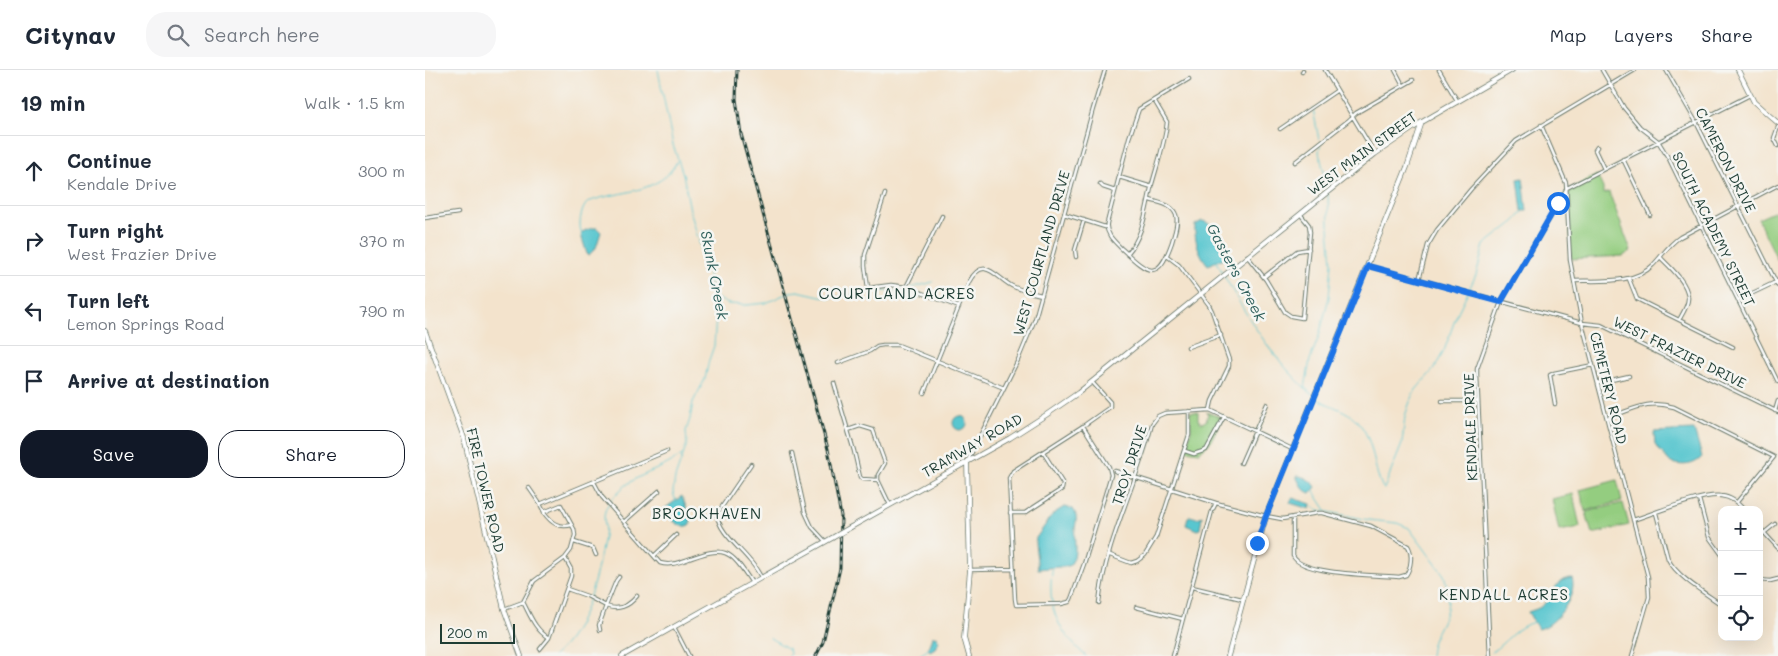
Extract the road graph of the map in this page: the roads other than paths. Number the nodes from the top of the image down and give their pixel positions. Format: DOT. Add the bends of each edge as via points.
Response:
graph roads {
  1 [pos="1099,70"];
  2 [pos="1325,70"];
  3 [pos="1395,70"];
  4 [pos="1439,70"];
  5 [pos="1512,70"];
  6 [pos="1603,70"];
  7 [pos="1635,70"];
  8 [pos="1666,70"];
  9 [pos="1738,70"];
  10 [pos="1105,71"];
  11 [pos="1189,79"];
  12 [pos="1413,80"];
  13 [pos="1610,84"];
  14 [pos="1403,85"];
  15 [pos="1336,91"];
  16 [pos="1751,94"];
  17 [pos="1154,100"];
  18 [pos="1458,102"];
  19 [pos="1352,117"];
  20 [pos="1422,122"];
  21 [pos="1696,122"];
  22 [pos="1778,123"];
  23 [pos="1541,125"];
  24 [pos="1778,127"];
  25 [pos="1280,129"];
  26 [pos="1658,141"];
  27 [pos="1778,146"];
  28 [pos="1597,147"];
  29 [pos="1375,154"];
  30 [pos="1623,159"];
  31 [pos="1295,162"];
  32 [pos="1604,169"];
  33 [pos="1119,177"];
  34 [pos="1100,184"];
  35 [pos="1778,185"];
  36 [pos="1151,187"];
  37 [pos="1567,188"];
  38 [pos="1115,191"];
  39 [pos="885,194"];
  40 [pos="1150,200"];
  41 [pos="1739,207"];
  42 [pos="1304,210"];
  43 [pos="458,213"];
  44 [pos="1064,214"];
  45 [pos="1300,214"];
  46 [pos="1650,215"];
  47 [pos="942,216"];
  48 [pos="425,218"];
  49 [pos="1084,220"];
  50 [pos="1701,225"];
  51 [pos="1106,227"];
  52 [pos="1309,249"];
  53 [pos="1127,254"];
  54 [pos="1167,256"];
  55 [pos="1247,256"];
  56 [pos="1076,257"];
  57 [pos="1660,257"];
  58 [pos="1368,266"];
  59 [pos="1264,277"];
  60 [pos="1629,278"];
  61 [pos="1419,280"];
  62 [pos="1574,281"];
  63 [pos="1777,281"];
  64 [pos="1778,286"];
  65 [pos="906,287"];
  66 [pos="1200,294"];
  67 [pos="1042,295"];
  68 [pos="1738,300"];
  69 [pos="1501,302"];
  70 [pos="959,307"];
  71 [pos="1679,320"];
  72 [pos="1582,323"];
  73 [pos="425,331"];
  74 [pos="1221,335"];
  75 [pos="1188,346"];
  76 [pos="1733,347"];
  77 [pos="937,361"];
  78 [pos="838,363"];
  79 [pos="1593,365"];
  80 [pos="1629,376"];
  81 [pos="1092,382"];
  82 [pos="1778,382"];
  83 [pos="833,384"];
  84 [pos="1598,384"];
  85 [pos="1004,388"];
  86 [pos="924,393"];
  87 [pos="1441,401"];
  88 [pos="1478,401"];
  89 [pos="1778,401"];
  90 [pos="1267,404"];
  91 [pos="1555,404"];
  92 [pos="1210,410"];
  93 [pos="1189,411"];
  94 [pos="1777,411"];
  95 [pos="1224,417"];
  96 [pos="1607,418"];
  97 [pos="1083,426"];
  98 [pos="848,430"];
  99 [pos="1255,432"];
  100 [pos="1293,450"];
  101 [pos="667,451"];
  102 [pos="1185,451"];
  103 [pos="1043,452"];
  104 [pos="792,453"];
  105 [pos="967,462"];
  106 [pos="1241,463"];
  107 [pos="751,464"];
  108 [pos="1115,471"];
  109 [pos="1136,476"];
  110 [pos="878,480"];
  111 [pos="594,482"];
  112 [pos="529,488"];
  113 [pos="1173,488"];
  114 [pos="659,491"];
  115 [pos="558,496"];
  116 [pos="1699,499"];
  117 [pos="1737,502"];
  118 [pos="1216,503"];
  119 [pos="540,504"];
  120 [pos="561,504"];
  121 [pos="890,505"];
  122 [pos="1740,506"];
  123 [pos="544,512"];
  124 [pos="1010,513"];
  125 [pos="1656,513"];
  126 [pos="1266,516"];
  127 [pos="1293,517"];
  128 [pos="1633,520"];
  129 [pos="625,522"];
  130 [pos="1775,524"];
  131 [pos="572,525"];
  132 [pos="1764,533"];
  133 [pos="675,535"];
  134 [pos="574,542"];
  135 [pos="825,542"];
  136 [pos="1778,548"];
  137 [pos="1719,551"];
  138 [pos="596,555"];
  139 [pos="1110,555"];
  140 [pos="655,556"];
  141 [pos="565,558"];
  142 [pos="1014,569"];
  143 [pos="970,570"];
  144 [pos="619,577"];
  145 [pos="761,577"];
  146 [pos="1778,579"];
  147 [pos="1763,580"];
  148 [pos="752,583"];
  149 [pos="1192,587"];
  150 [pos="567,589"];
  151 [pos="637,596"];
  152 [pos="1242,599"];
  153 [pos="523,602"];
  154 [pos="1718,602"];
  155 [pos="1099,603"];
  156 [pos="606,606"];
  157 [pos="1136,607"];
  158 [pos="504,609"];
  159 [pos="1183,619"];
  160 [pos="674,627"];
  161 [pos="600,630"];
  162 [pos="549,638"];
  163 [pos="540,649"];
  164 [pos="521,656"];
  165 [pos="622,656"];
  166 [pos="689,656"];
  167 [pos="969,656"];
  168 [pos="1173,656"];
  169 [pos="1227,656"];
  170 [pos="1490,656"];
  171 [pos="1632,656"];
  1 -- 10 [label="street"];
  2 -- 15 [label="street"];
  3 -- 14 [label="street"];
  4 -- 18 [label="street"];
  5 -- 18 [label="street, WEST MAIN STREET"];
  6 -- 13 [label="street, SOUTH ACADEMY STREET"];
  7 -- 13 [label="street"];
  8 -- 21 [label="street, CAMERON DRIVE"];
  9 -- 16 [label="street"];
  10 -- 44 [label="street, WEST COURTLAND DRIVE"];
  11 -- 17 [label="street"];
  12 -- 14 [label="street"];
  13 -- 23 [label="street"];
  13 -- 26 [label="street, SOUTH ACADEMY STREET" via="1632,119"];
  14 -- 19 [label="street"];
  15 -- 19 [label="street"];
  15 -- 25 [label="street"];
  16 -- 21 [label="street"];
  16 -- 22 [label="street" via="1754,102"];
  17 -- 33 [label="street" via="1139,109 1135,116"];
  17 -- 36 [label="street" via="1167,122"];
  18 -- 20 [label="street, WEST MAIN STREET"];
  19 -- 29 [label="street"];
  19 -- 31 [label="street"];
  20 -- 29 [label="street, WEST MAIN STREET"];
  20 -- 58 [label="street"];
  21 -- 26 [label="street"];
  21 -- 41 [label="street, CAMERON DRIVE"];
  23 -- 37 [label="street, CEMETERY ROAD"];
  23 -- 61 [label="street" via="1507,148 1437,230 1428,245"];
  24 -- 27 [label="street" via="1773,138"];
  26 -- 30 [label="street"];
  26 -- 50 [label="street, SOUTH ACADEMY STREET"];
  28 -- 32 [label="street" via="1595,150"];
  29 -- 42 [label="street, WEST MAIN STREET"];
  30 -- 32 [label="street"];
  30 -- 46 [label="street"];
  32 -- 37 [label="street"];
  33 -- 36 [label="street"];
  33 -- 38 [label="street"];
  34 -- 38 [label="street"];
  35 -- 41 [label="street"];
  36 -- 40 [label="street"];
  37 -- 62 [label="street, CEMETERY ROAD" via="1568,244"];
  37 -- 69 [label="street, KENDALE DRIVE"];
  38 -- 51 [label="street"];
  39 -- 65 [label="street" via="865,255 868,288"];
  40 -- 53 [label="street" via="1136,244"];
  40 -- 54 [label="street" via="1171,207 1176,215 1177,225"];
  41 -- 50 [label="street"];
  41 -- 63 [label="street, CAMERON DRIVE"];
  42 -- 45 [label="street, TRAMWAY ROAD"];
  43 -- 48 [label="street"];
  44 -- 49 [label="street"];
  44 -- 67 [label="street, WEST COURTLAND DRIVE"];
  45 -- 52 [label="street" via="1310,229"];
  45 -- 55 [label="street, TRAMWAY ROAD"];
  47 -- 65 [label="street"];
  49 -- 51 [label="street"];
  49 -- 56 [label="street"];
  50 -- 57 [label="street" via="1673,241"];
  50 -- 68 [label="street, SOUTH ACADEMY STREET"];
  51 -- 53 [label="street" via="1108,234"];
  52 -- 59 [label="street" via="1297,251"];
  52 -- 59 [label="street" via="1302,318 1285,312"];
  53 -- 54 [label="street" via="1150,270 1159,268"];
  54 -- 66 [label="street" via="1179,265"];
  55 -- 59 [label="street"];
  55 -- 66 [label="street, TRAMWAY ROAD"];
  57 -- 60 [label="street" via="1643,274"];
  57 -- 71 [label="street" via="1676,272 1687,294 1687,303"];
  58 -- 61 [label="street, WEST FRAZIER DRIVE"];
  58 -- 100 [label="street"];
  60 -- 62 [label="street"];
  60 -- 71 [label="street" via="1637,299"];
  61 -- 69 [label="street, WEST FRAZIER DRIVE"];
  62 -- 72 [label="street, CEMETERY ROAD"];
  63 -- 64 [label="street, CAMERON DRIVE"];
  63 -- 68 [label="street"];
  65 -- 70 [label="street"];
  66 -- 74 [label="street" via="1212,310"];
  66 -- 81 [label="street, TRAMWAY ROAD"];
  67 -- 70 [label="street" via="1014,287 985,269 973,276"];
  67 -- 85 [label="street, WEST COURTLAND DRIVE" via="1029,334"];
  68 -- 82 [label="street, SOUTH ACADEMY STREET"];
  69 -- 72 [label="street, WEST FRAZIER DRIVE"];
  69 -- 88 [label="street, KENDALE DRIVE" via="1477,369"];
  70 -- 77 [label="street"];
  71 -- 76 [label="street"];
  72 -- 79 [label="street, CEMETERY ROAD"];
  72 -- 94 [label="street, WEST FRAZIER DRIVE" via="1608,328"];
  73 -- 158 [label="street, FIRE TOWER ROAD" via="464,438"];
  74 -- 75 [label="street"];
  74 -- 92 [label="street" via="1229,366"];
  77 -- 78 [label="street" via="905,347 883,345"];
  77 -- 85 [label="street"];
  77 -- 86 [label="street"];
  79 -- 84 [label="street, CEMETERY ROAD"];
  79 -- 91 [label="street" via="1550,375"];
  80 -- 84 [label="street"];
  81 -- 97 [label="street" via="1110,402 1110,407"];
  81 -- 105 [label="street, TRAMWAY ROAD" via="1046,415"];
  83 -- 98 [label="street"];
  84 -- 96 [label="street, CEMETERY ROAD"];
  85 -- 105 [label="street, WEST COURTLAND DRIVE"];
  87 -- 88 [label="street"];
  88 -- 170 [label="street, KENDALE DRIVE"];
  89 -- 94 [label="street"];
  90 -- 99 [label="street"];
  92 -- 93 [label="street, TROY DRIVE"];
  92 -- 95 [label="street, TROY DRIVE"];
  93 -- 102 [label="street" via="1190,430"];
  93 -- 109 [label="street, TROY DRIVE" via="1165,413 1155,420"];
  95 -- 99 [label="street, TROY DRIVE"];
  95 -- 102 [label="street" via="1206,450 1194,454"];
  96 -- 117 [label="street" via="1643,405 1661,403 1775,457"];
  96 -- 128 [label="street, CEMETERY ROAD"];
  97 -- 103 [label="street"];
  97 -- 142 [label="street" via="1111,475 1069,602 1016,605"];
  98 -- 110 [label="street" via="860,477"];
  98 -- 110 [label="street" via="860,426 873,430 885,463"];
  99 -- 100 [label="street, TROY DRIVE"];
  99 -- 106 [label="street"];
  100 -- 126 [label="street"];
  101 -- 111 [label="street"];
  102 -- 113 [label="street"];
  103 -- 124 [label="street" via="1010,474"];
  103 -- 124 [label="street" via="1063,484 1061,489 1025,513"];
  104 -- 135 [label="street" via="805,512"];
  105 -- 121 [label="street, TRAMWAY ROAD"];
  105 -- 143 [label="street"];
  107 -- 145 [label="street" via="717,514 717,520"];
  108 -- 109 [label="street"];
  109 -- 113 [label="street"];
  109 -- 139 [label="street, TROY DRIVE"];
  110 -- 121 [label="street"];
  111 -- 115 [label="street"];
  111 -- 129 [label="street"];
  112 -- 119 [label="street"];
  113 -- 118 [label="street"];
  113 -- 139 [label="street" via="1156,537 1145,556 1131,562"];
  114 -- 129 [label="street"];
  115 -- 119 [label="street"];
  115 -- 120 [label="street"];
  116 -- 117 [label="street" via="1719,496"];
  116 -- 125 [label="street"];
  116 -- 137 [label="street" via="1709,537"];
  117 -- 122 [label="street"];
  118 -- 126 [label="street"];
  118 -- 149 [label="street"];
  119 -- 123 [label="street"];
  120 -- 123 [label="street"];
  120 -- 131 [label="street"];
  121 -- 135 [label="street, TRAMWAY ROAD, bridge"];
  123 -- 131 [label="street" via="557,526"];
  124 -- 142 [label="street"];
  125 -- 128 [label="street"];
  125 -- 154 [label="street" via="1672,566"];
  126 -- 127 [label="street"];
  126 -- 152 [label="street"];
  127 -- 127 [label="street" via="1293,556 1301,564 1318,570 1399,577 1409,571 1408,546 1371,526 1325,513"];
  128 -- 171 [label="street, CEMETERY ROAD" via="1649,597"];
  129 -- 140 [label="street"];
  130 -- 132 [label="street"];
  131 -- 134 [label="street"];
  132 -- 136 [label="street"];
  133 -- 140 [label="street"];
  134 -- 138 [label="street" via="593,548"];
  134 -- 141 [label="street"];
  135 -- 145 [label="street, TRAMWAY ROAD"];
  139 -- 155 [label="street, TROY DRIVE"];
  140 -- 148 [label="street" via="667,565 722,551 739,562"];
  141 -- 150 [label="street" via="571,570"];
  141 -- 153 [label="street" via="534,581"];
  142 -- 143 [label="street"];
  143 -- 167 [label="street" via="964,638"];
  144 -- 156 [label="street"];
  145 -- 148 [label="street, TRAMWAY ROAD"];
  146 -- 147 [label="street"];
  148 -- 160 [label="street, TRAMWAY ROAD"];
  149 -- 152 [label="street"];
  149 -- 159 [label="street"];
  150 -- 156 [label="street"];
  150 -- 162 [label="street"];
  151 -- 156 [label="street" via="626,606"];
  152 -- 169 [label="street"];
  153 -- 158 [label="street"];
  153 -- 162 [label="street" via="537,628"];
  156 -- 161 [label="street"];
  157 -- 159 [label="street"];
  158 -- 164 [label="street, FIRE TOWER ROAD"];
  159 -- 168 [label="street"];
  160 -- 165 [label="street, TRAMWAY ROAD"];
  160 -- 166 [label="street"];
  162 -- 163 [label="street"];
}
